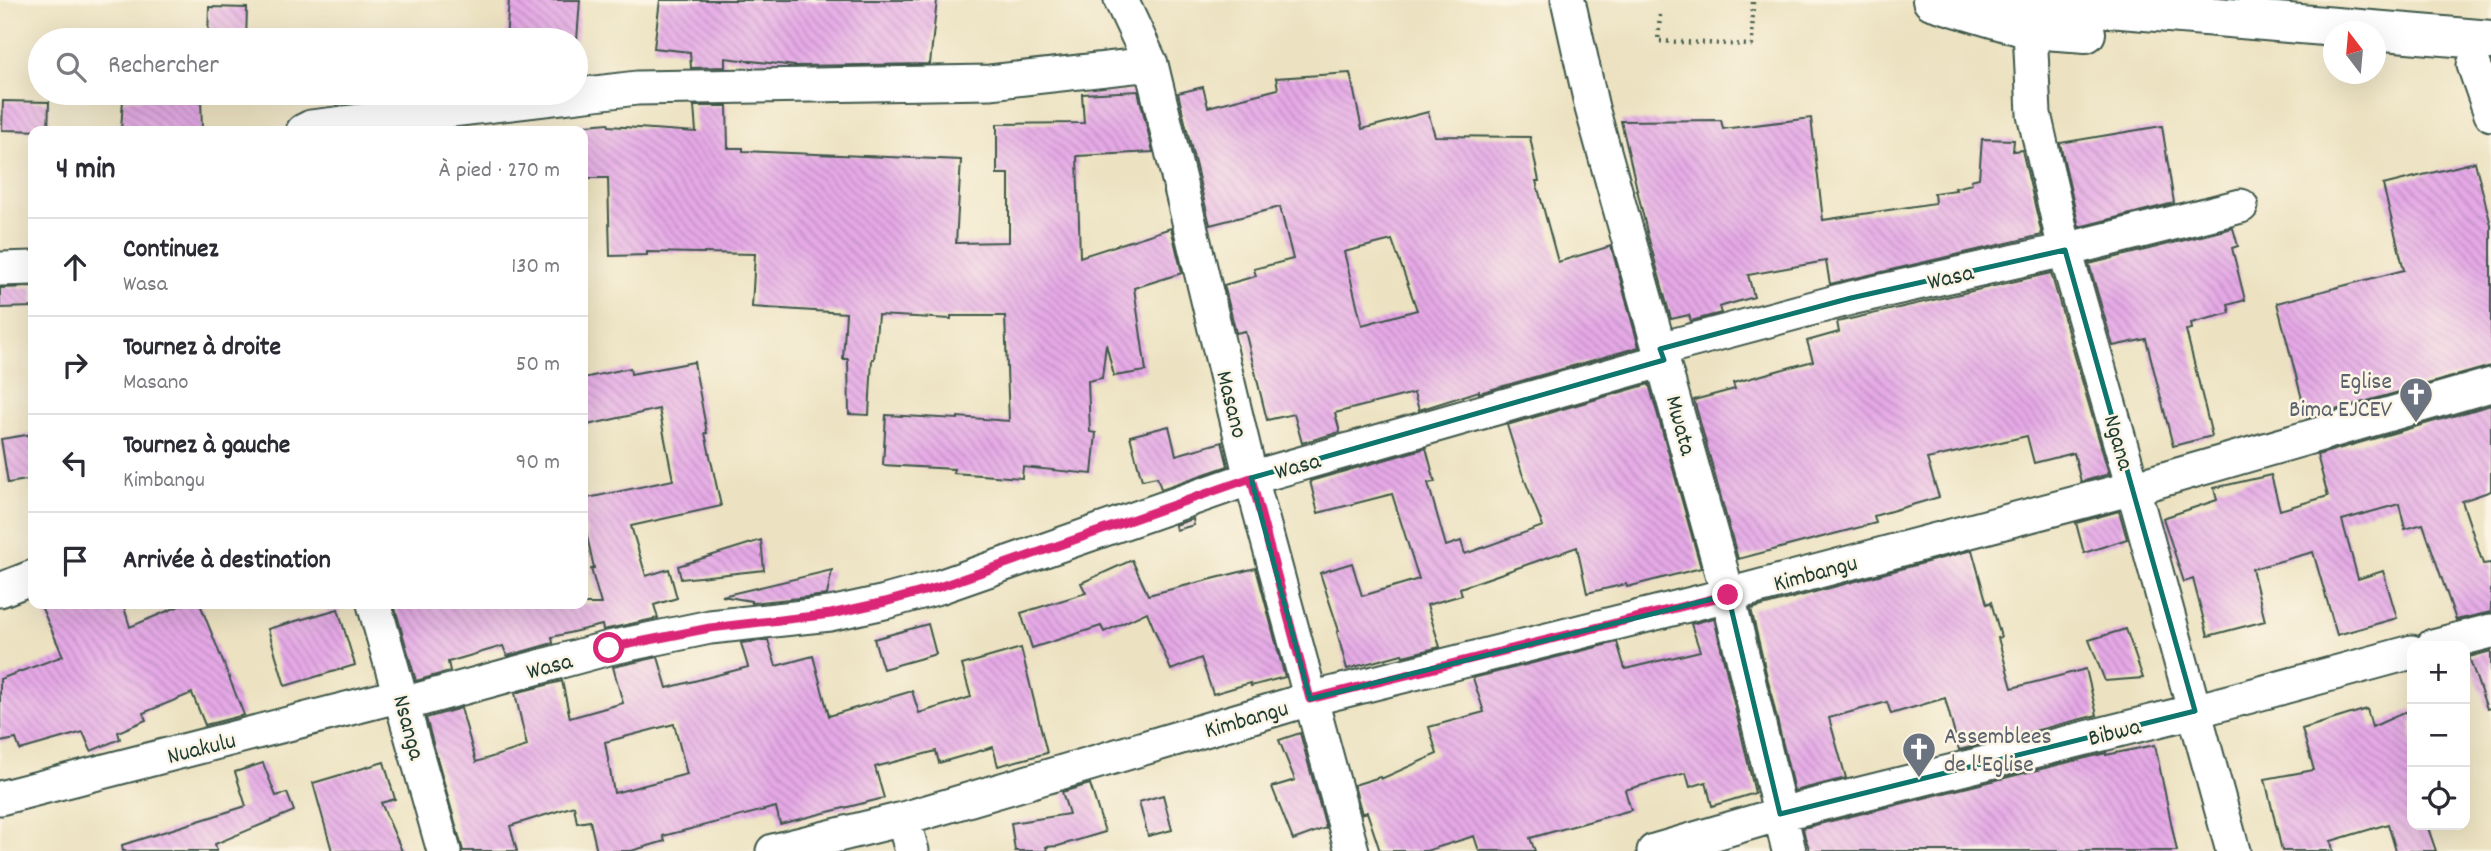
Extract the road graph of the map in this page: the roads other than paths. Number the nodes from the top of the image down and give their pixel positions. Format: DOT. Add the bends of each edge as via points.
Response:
graph roads {
  1 [pos="1121,0"];
  2 [pos="1568,0"];
  3 [pos="1932,0"];
  4 [pos="2028,10"];
  5 [pos="2323,52"];
  6 [pos="2386,57"];
  7 [pos="2485,57"];
  8 [pos="1151,64"];
  9 [pos="588,94"];
  10 [pos="488,105"];
  11 [pos="2491,114"];
  12 [pos="318,126"];
  13 [pos="2241,206"];
  14 [pos="2065,250"];
  15 [pos="28,268"];
  16 [pos="0,269"];
  17 [pos="1662,355"];
  18 [pos="2491,385"];
  19 [pos="1251,478"];
  20 [pos="2133,488"];
  21 [pos="28,579"];
  22 [pos="0,590"];
  23 [pos="1728,595"];
  24 [pos="375,609"];
  25 [pos="2491,631"];
  26 [pos="2452,641"];
  27 [pos="2407,653"];
  28 [pos="1310,699"];
  29 [pos="402,700"];
  30 [pos="2195,711"];
  31 [pos="0,798"];
  32 [pos="1780,814"];
  33 [pos="903,819"];
  34 [pos="444,851"];
  35 [pos="773,851"];
  36 [pos="912,851"];
  37 [pos="1352,851"];
  38 [pos="1654,851"];
  39 [pos="1789,851"];
  40 [pos="2233,851"];
  1 -- 8 [label="street, Masano"];
  2 -- 17 [label="street, Mwata" via="1592,108"];
  3 -- 4 [label="highway"];
  4 -- 5 [label="highway"];
  4 -- 7 [label="highway"];
  4 -- 14 [label="street, Ngana" via="2034,114"];
  6 -- 7 [label="highway"];
  7 -- 11 [label="street"];
  8 -- 9 [label="street" via="990,82 637,88"];
  8 -- 19 [label="street, Masano"];
  10 -- 12 [label="street"];
  13 -- 14 [label="street, Wasa"];
  14 -- 17 [label="street, Wasa" via="1850,298"];
  14 -- 20 [label="street, Ngana"];
  15 -- 16 [label="street"];
  17 -- 19 [label="street, Wasa"];
  17 -- 23 [label="street, Mwata"];
  18 -- 20 [label="street, Kimbangu"];
  19 -- 28 [label="street, Masano"];
  19 -- 29 [label="street, Wasa" via="885,602 609,648"];
  20 -- 23 [label="street, Kimbangu"];
  20 -- 30 [label="street, Ngana"];
  21 -- 22 [label="street"];
  23 -- 28 [label="street, Kimbangu"];
  23 -- 32 [label="street, Mwata"];
  24 -- 29 [label="street, Nsanga"];
  25 -- 26 [label="street"];
  27 -- 30 [label="street, Bibwa"];
  28 -- 33 [label="street, Kimbangu"];
  28 -- 37 [label="street, Masano"];
  29 -- 31 [label="street, Nuakulu"];
  29 -- 34 [label="street, Nsanga"];
  30 -- 32 [label="street, Bibwa"];
  30 -- 40 [label="street, Ngana"];
  32 -- 38 [label="street, Bibwa"];
  32 -- 39 [label="street, Mwata"];
  33 -- 35 [label="street, Kimbangu"];
  33 -- 36 [label="street"];
}
